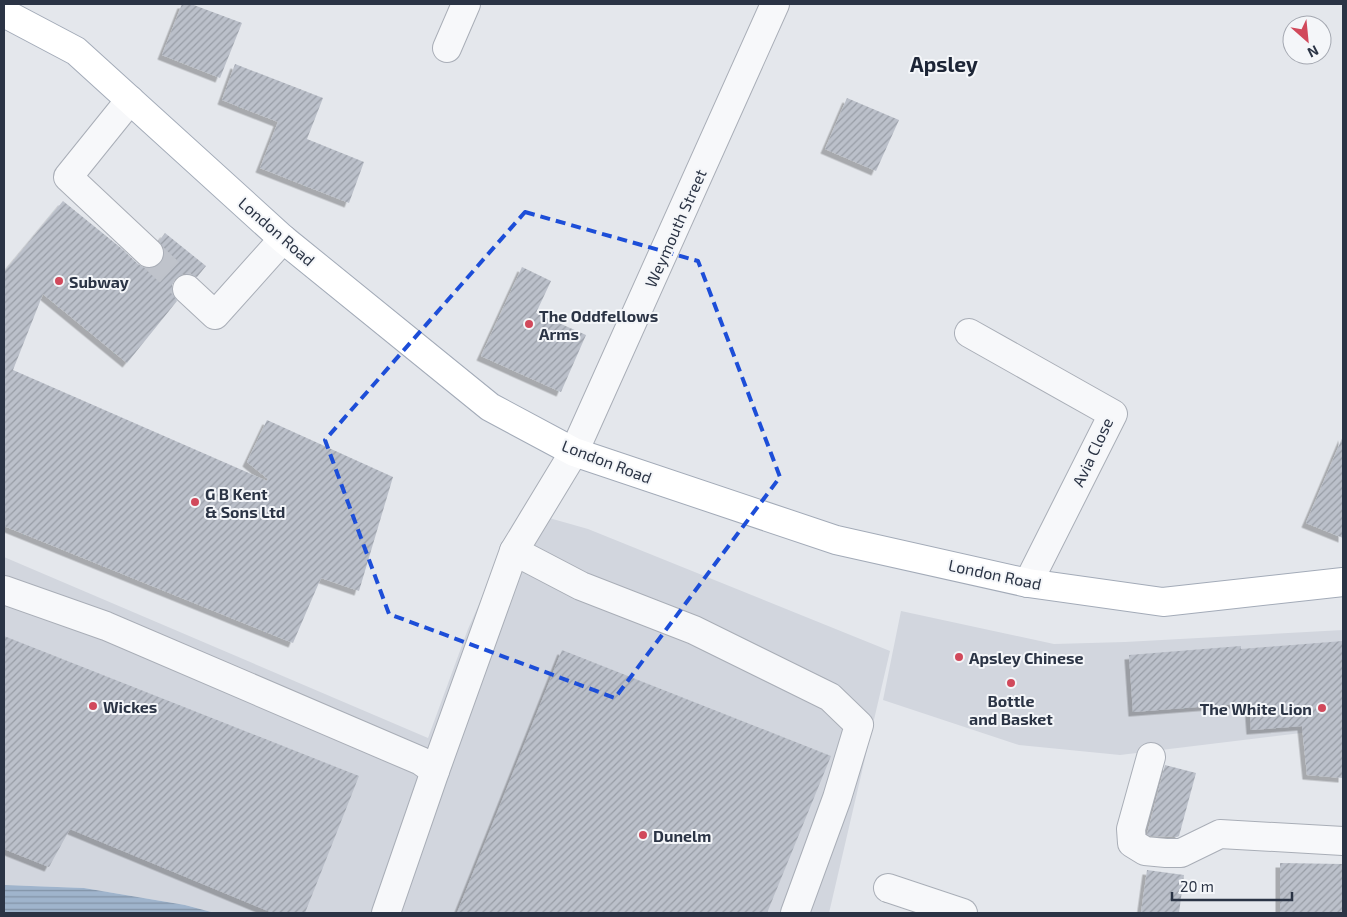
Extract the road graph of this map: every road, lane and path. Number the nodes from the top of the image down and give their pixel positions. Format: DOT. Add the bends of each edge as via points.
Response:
graph roads {
  1 [pos="466,4"];
  2 [pos="775,4"];
  3 [pos="4,13"];
  4 [pos="447,48"];
  5 [pos="130,100"];
  6 [pos="284,239"];
  7 [pos="149,254"];
  8 [pos="187,289"];
  9 [pos="969,333"];
  10 [pos="574,452"];
  11 [pos="514,551"];
  12 [pos="1028,582"];
  13 [pos="1343,582"];
  14 [pos="4,590"];
  15 [pos="1151,757"];
  16 [pos="435,771"];
  17 [pos="1343,841"];
  18 [pos="888,888"];
  19 [pos="386,913"];
  20 [pos="795,913"];
  21 [pos="963,913"];
  1 -- 4 [label="street"];
  2 -- 10 [label="street, Weymouth Street"];
  3 -- 5 [label="main road, London Road" via="76,51"];
  5 -- 6 [label="main road, London Road"];
  5 -- 7 [label="street" via="68,177"];
  6 -- 8 [label="street" via="214,315"];
  6 -- 10 [label="main road, London Road" via="490,407"];
  9 -- 12 [label="street, Avia Close" via="1113,414"];
  10 -- 11 [label="street, Weymouth Street"];
  10 -- 12 [label="main road, London Road" via="836,540"];
  11 -- 16 [label="street, Weymouth Street"];
  11 -- 20 [label="street" via="582,586 694,630 830,698 859,725 837,798"];
  12 -- 13 [label="main road, London Road" via="1163,602"];
  14 -- 16 [label="street" via="106,626 422,761"];
  15 -- 17 [label="street" via="1132,829 1132,843 1145,851 1181,853 1220,834"];
  16 -- 19 [label="street, Weymouth Street"];
  18 -- 21 [label="street"];
}
